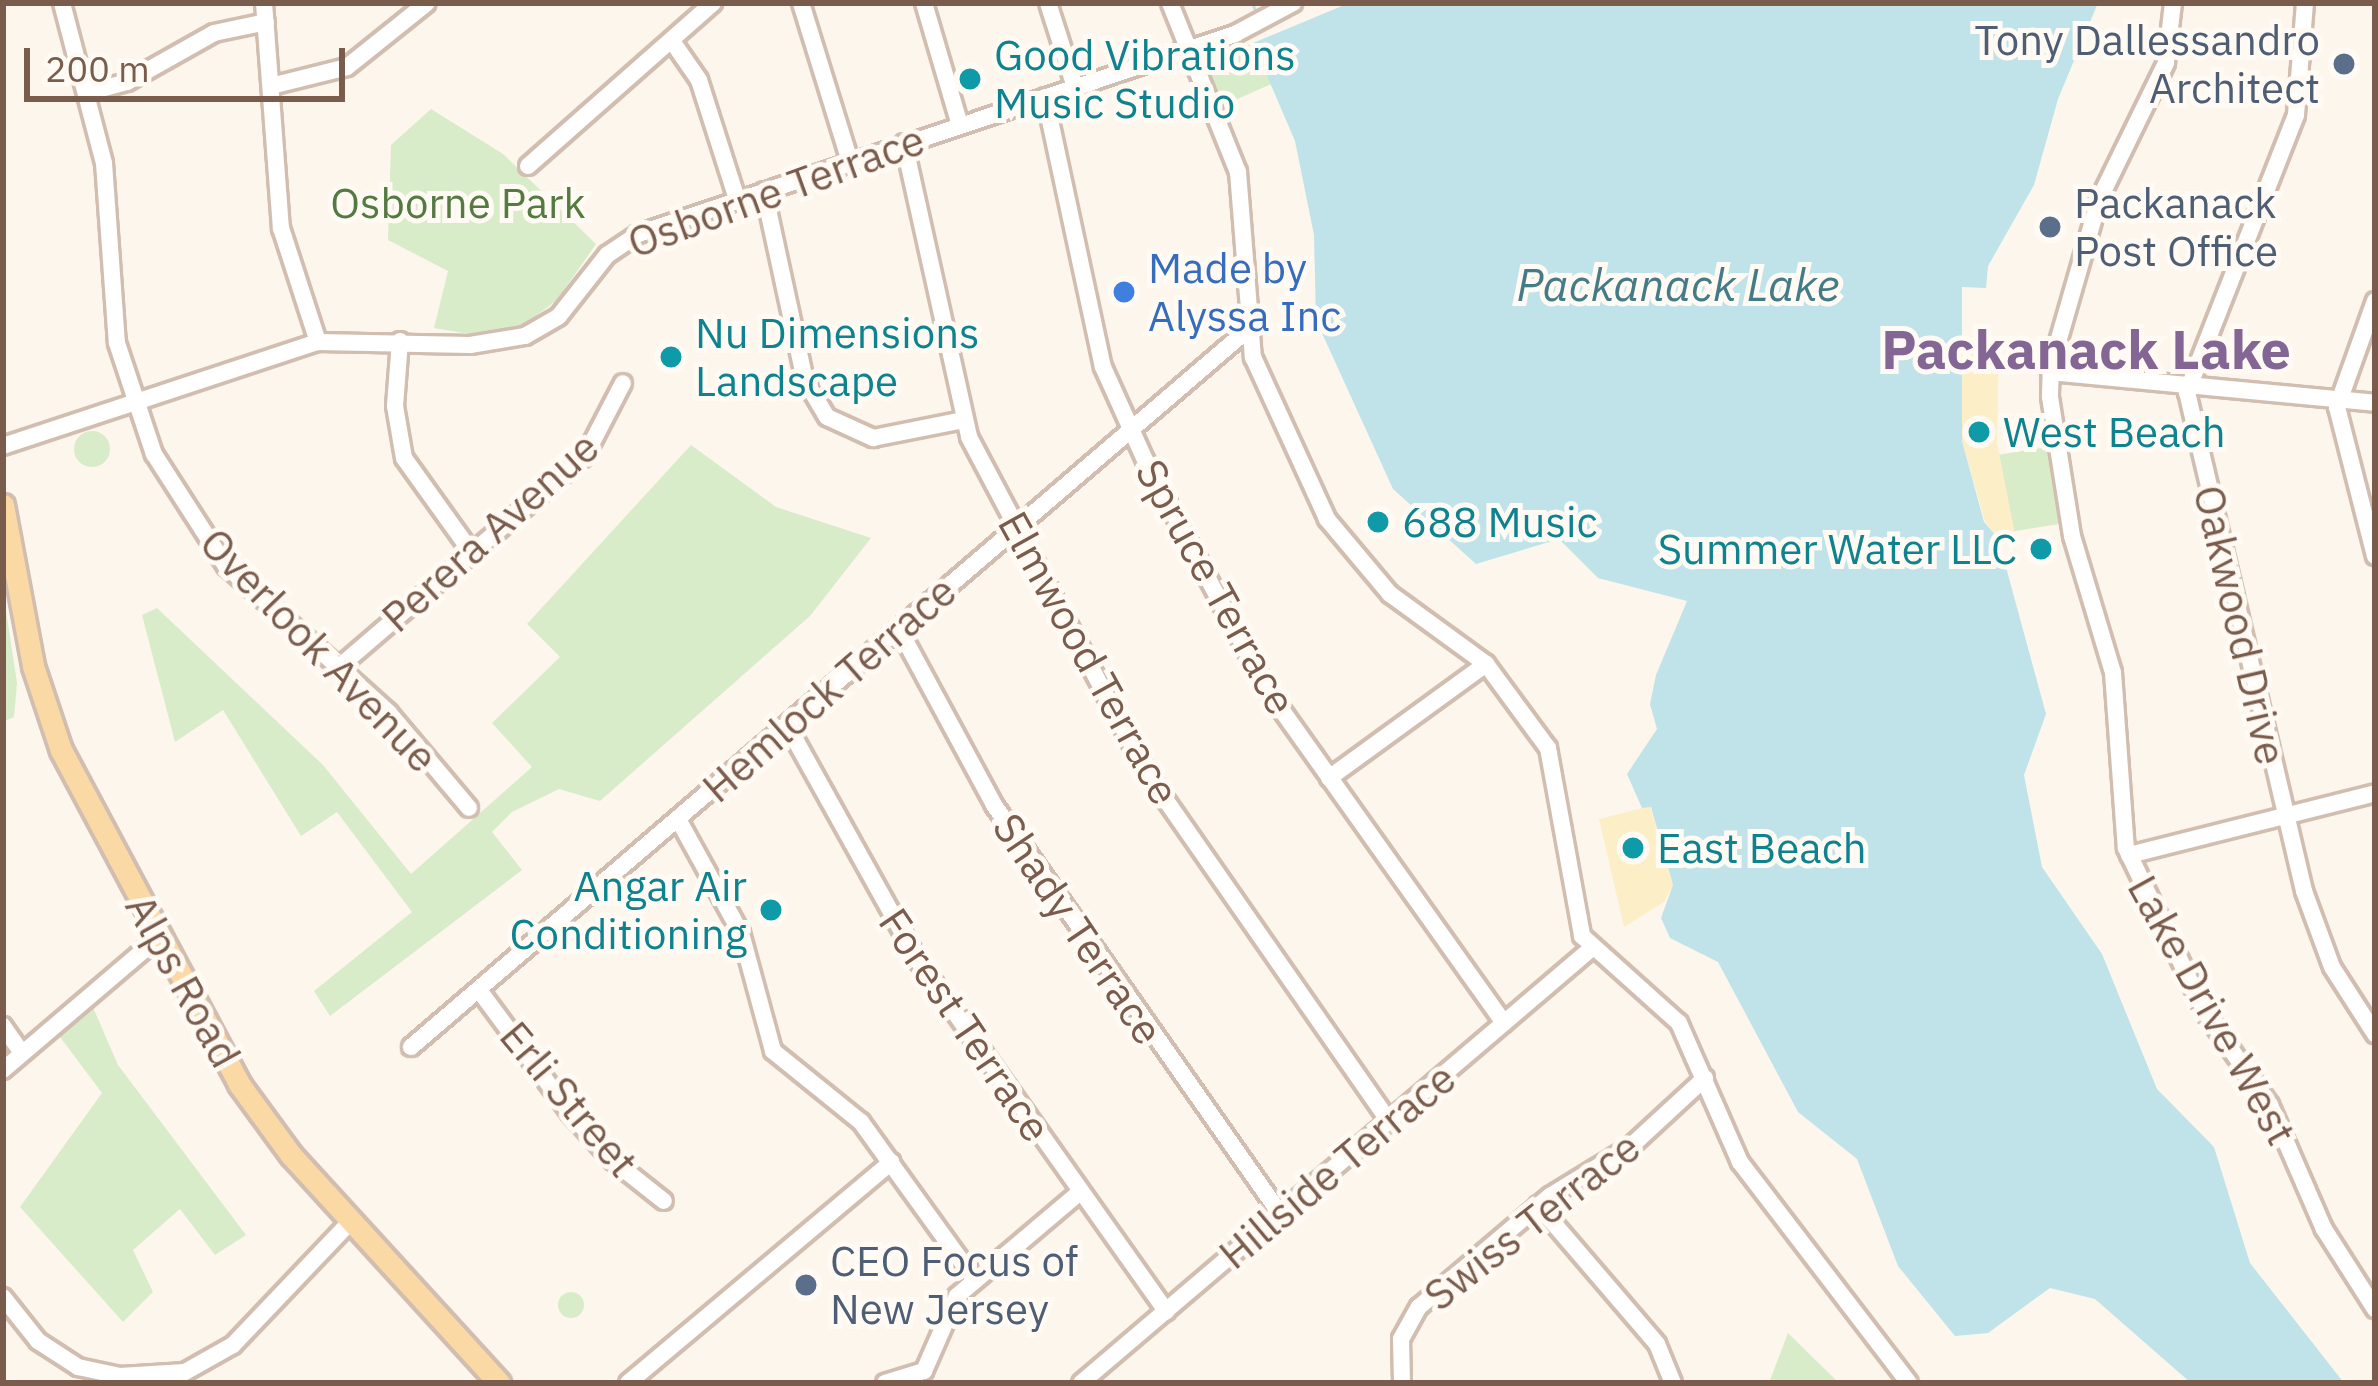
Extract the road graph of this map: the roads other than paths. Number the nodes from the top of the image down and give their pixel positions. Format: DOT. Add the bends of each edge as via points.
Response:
graph roads {
  1 [pos="62,3"];
  2 [pos="427,3"];
  3 [pos="713,3"];
  4 [pos="801,3"];
  5 [pos="924,3"];
  6 [pos="1048,3"];
  7 [pos="1170,3"];
  8 [pos="2174,3"];
  9 [pos="2305,3"];
  10 [pos="1289,6"];
  11 [pos="265,12"];
  12 [pos="672,41"];
  13 [pos="1184,51"];
  14 [pos="271,86"];
  15 [pos="1075,87"];
  16 [pos="86,93"];
  17 [pos="1045,97"];
  18 [pos="960,124"];
  19 [pos="904,143"];
  20 [pos="850,161"];
  21 [pos="528,166"];
  22 [pos="764,190"];
  23 [pos="737,200"];
  24 [pos="2375,301"];
  25 [pos="1246,331"];
  26 [pos="400,341"];
  27 [pos="317,342"];
  28 [pos="2050,372"];
  29 [pos="623,383"];
  30 [pos="2187,385"];
  31 [pos="2337,400"];
  32 [pos="133,401"];
  33 [pos="2375,404"];
  34 [pos="964,420"];
  35 [pos="1131,431"];
  36 [pos="3,446"];
  37 [pos="3,505"];
  38 [pos="1016,528"];
  39 [pos="472,553"];
  40 [pos="2375,556"];
  41 [pos="898,629"];
  42 [pos="1486,664"];
  43 [pos="339,667"];
  44 [pos="787,725"];
  45 [pos="1329,778"];
  46 [pos="2375,793"];
  47 [pos="469,808"];
  48 [pos="2284,815"];
  49 [pos="678,819"];
  50 [pos="2128,855"];
  51 [pos="159,937"];
  52 [pos="1592,948"];
  53 [pos="479,990"];
  54 [pos="1504,1023"];
  55 [pos="3,1026"];
  56 [pos="2375,1034"];
  57 [pos="411,1047"];
  58 [pos="22,1054"];
  59 [pos="3,1070"];
  60 [pos="1705,1078"];
  61 [pos="1389,1121"];
  62 [pos="890,1162"];
  63 [pos="1080,1192"];
  64 [pos="664,1201"];
  65 [pos="1538,1205"];
  66 [pos="1280,1214"];
  67 [pos="351,1221"];
  68 [pos="975,1280"];
  69 [pos="3,1297"];
  70 [pos="2375,1309"];
  71 [pos="1166,1311"];
  72 [pos="228,1349"];
  73 [pos="196,1383"];
  74 [pos="499,1383"];
  75 [pos="628,1383"];
  76 [pos="885,1383"];
  77 [pos="1081,1383"];
  78 [pos="1402,1383"];
  79 [pos="1672,1383"];
  80 [pos="1909,1383"];
  1 -- 16 [label="street, Overlook Avenue"];
  2 -- 14 [label="street" via="347,67"];
  3 -- 12 [label="street"];
  4 -- 20 [label="street"];
  5 -- 18 [label="street"];
  6 -- 15 [label="street"];
  7 -- 13 [label="street"];
  8 -- 28 [label="street, Lake Drive West" via="2165,63 2099,200"];
  9 -- 30 [label="street" via="2296,116"];
  10 -- 13 [label="street, Osborne Terrace"];
  11 -- 14 [label="street"];
  11 -- 16 [label="street" via="127,82"];
  12 -- 21 [label="street"];
  12 -- 23 [label="street" via="699,80"];
  13 -- 15 [label="street, Osborne Terrace"];
  13 -- 25 [label="street" via="1238,172"];
  14 -- 27 [label="street" via="281,228"];
  15 -- 17 [label="street, Osborne Terrace"];
  16 -- 32 [label="street, Overlook Avenue" via="107,188 111,308"];
  17 -- 18 [label="street, Osborne Terrace"];
  17 -- 35 [label="street, Spruce Terrace" via="1103,367"];
  18 -- 19 [label="street, Osborne Terrace"];
  19 -- 20 [label="street, Osborne Terrace"];
  19 -- 34 [label="street, Elmwood Terrace"];
  20 -- 22 [label="street, Osborne Terrace"];
  22 -- 23 [label="street, Osborne Terrace"];
  22 -- 34 [label="street" via="805,380 826,417 872,438"];
  23 -- 26 [label="street, Osborne Terrace" via="622,242 568,307 525,336 487,345"];
  24 -- 31 [label="street"];
  25 -- 35 [label="street, Hemlock Terrace"];
  25 -- 42 [label="street" via="1260,377 1337,534 1390,594"];
  26 -- 27 [label="street, Osborne Terrace"];
  26 -- 39 [label="street" via="395,406 404,458"];
  27 -- 32 [label="street, Osborne Terrace"];
  28 -- 30 [label="street"];
  28 -- 50 [label="street, Lake Drive West" via="2072,536 2114,673"];
  29 -- 39 [label="street, Perera Avenue" via="585,456"];
  30 -- 31 [label="street"];
  30 -- 48 [label="street, Oakwood Drive"];
  31 -- 33 [label="street"];
  31 -- 40 [label="street"];
  32 -- 36 [label="street, Osborne Terrace"];
  32 -- 43 [label="street, Overlook Avenue" via="164,474 204,538 275,616"];
  34 -- 38 [label="street, Elmwood Terrace"];
  35 -- 38 [label="street, Hemlock Terrace"];
  35 -- 45 [label="street, Spruce Terrace" via="1257,673"];
  37 -- 51 [label="main road, Alps Road" via="50,723"];
  38 -- 41 [label="street, Hemlock Terrace"];
  38 -- 61 [label="street, Elmwood Terrace" via="1147,773"];
  39 -- 43 [label="street, Perera Avenue"];
  41 -- 44 [label="street, Hemlock Terrace"];
  41 -- 66 [label="street, Shady Terrace" via="994,805"];
  42 -- 45 [label="street"];
  42 -- 52 [label="street" via="1555,761 1574,915"];
  43 -- 47 [label="street, Overlook Avenue"];
  44 -- 49 [label="street, Hemlock Terrace"];
  44 -- 63 [label="street, Forest Terrace" via="884,908"];
  45 -- 54 [label="street, Spruce Terrace"];
  46 -- 48 [label="street"];
  48 -- 50 [label="street"];
  48 -- 56 [label="street, Oakwood Drive" via="2332,967"];
  49 -- 53 [label="street, Hemlock Terrace"];
  49 -- 62 [label="street" via="741,933 773,1051 861,1122"];
  50 -- 70 [label="street, Lake Drive West" via="2206,1014 2270,1105 2324,1229"];
  51 -- 58 [label="street"];
  51 -- 67 [label="main road, Alps Road" via="253,1108"];
  52 -- 54 [label="street, Hillside Terrace"];
  52 -- 60 [label="street" via="1679,1023"];
  53 -- 57 [label="street, Hemlock Terrace"];
  53 -- 64 [label="street, Erli Street" via="584,1129"];
  54 -- 61 [label="street, Hillside Terrace"];
  55 -- 58 [label="street"];
  58 -- 59 [label="street"];
  60 -- 65 [label="street, Swiss Terrace" via="1630,1148"];
  60 -- 80 [label="street" via="1757,1188"];
  61 -- 66 [label="street, Hillside Terrace"];
  62 -- 68 [label="street"];
  62 -- 75 [label="street"];
  63 -- 68 [label="street"];
  63 -- 71 [label="street, Forest Terrace"];
  65 -- 78 [label="street, Swiss Terrace" via="1413,1313 1401,1339"];
  65 -- 79 [label="street" via="1657,1344"];
  66 -- 71 [label="street, Hillside Terrace"];
  67 -- 72 [label="street"];
  67 -- 74 [label="main road, Alps Road"];
  68 -- 76 [label="street" via="950,1306 931,1364"];
  69 -- 72 [label="street" via="48,1349 104,1373 185,1372"];
  71 -- 77 [label="street, Hillside Terrace"];
  72 -- 73 [label="street"];
}
